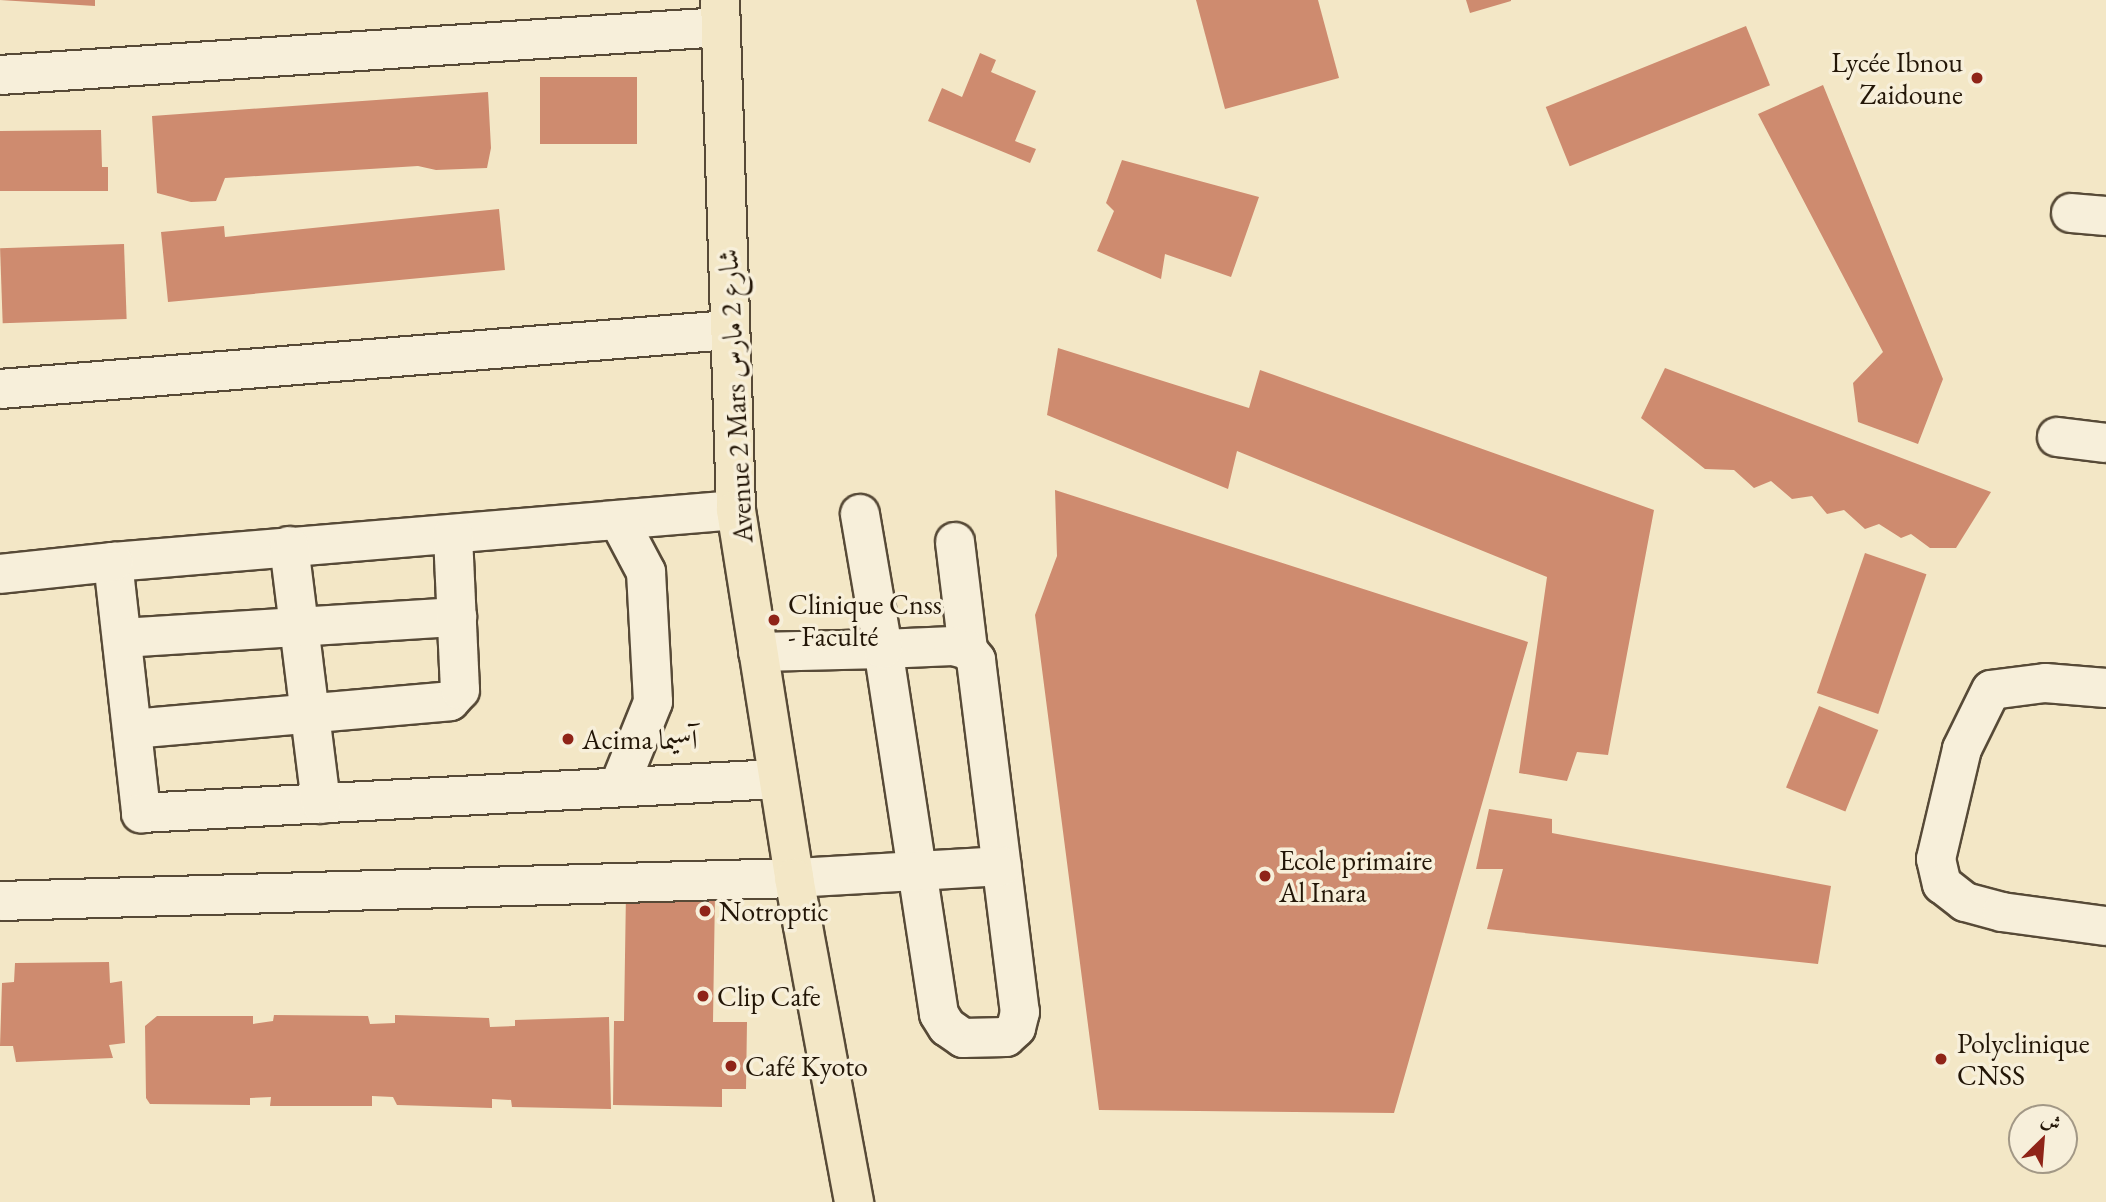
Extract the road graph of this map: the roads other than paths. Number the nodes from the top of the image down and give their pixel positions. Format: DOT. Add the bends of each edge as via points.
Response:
graph roads {
  1 [pos="720,13"];
  2 [pos="0,75"];
  3 [pos="728,330"];
  4 [pos="0,389"];
  5 [pos="2057,437"];
  6 [pos="2106,443"];
  7 [pos="736,510"];
  8 [pos="860,514"];
  9 [pos="619,521"];
  10 [pos="453,534"];
  11 [pos="955,542"];
  12 [pos="289,546"];
  13 [pos="114,562"];
  14 [pos="0,574"];
  15 [pos="457,617"];
  16 [pos="297,627"];
  17 [pos="122,638"];
  18 [pos="883,649"];
  19 [pos="968,650"];
  20 [pos="758,652"];
  21 [pos="2106,688"];
  22 [pos="310,713"];
  23 [pos="132,729"];
  24 [pos="778,779"];
  25 [pos="620,786"];
  26 [pos="321,804"];
  27 [pos="1002,866"];
  28 [pos="917,873"];
  29 [pos="794,877"];
  30 [pos="0,901"];
  31 [pos="2106,926"];
  32 [pos="854,1202"];
  1 -- 2 [label="street"];
  1 -- 3 [label="main road, Avenue 2 Mars شارع 2 مارس"];
  3 -- 4 [label="street"];
  3 -- 7 [label="main road, Avenue 2 Mars شارع 2 مارس"];
  5 -- 6 [label="street"];
  7 -- 9 [label="street"];
  7 -- 20 [label="main road, Avenue 2 Mars شارع 2 مارس"];
  8 -- 18 [label="street"];
  9 -- 10 [label="street"];
  9 -- 25 [label="street" via="646,572 653,702"];
  10 -- 12 [label="street"];
  10 -- 15 [label="street"];
  11 -- 19 [label="street"];
  12 -- 13 [label="street"];
  12 -- 16 [label="street"];
  13 -- 14 [label="street"];
  13 -- 17 [label="street"];
  15 -- 16 [label="street"];
  15 -- 22 [label="street" via="460,690 450,701"];
  16 -- 17 [label="street"];
  16 -- 22 [label="street"];
  17 -- 23 [label="street"];
  18 -- 19 [label="street" via="953,646"];
  18 -- 20 [label="street"];
  18 -- 28 [label="street"];
  19 -- 27 [label="street" via="976,660"];
  20 -- 24 [label="main road, Avenue 2 Mars شارع 2 مارس"];
  21 -- 31 [label="street" via="2045,682 1991,690 1962,749 1940,832 1938,873 1942,884 1965,902 2002,912"];
  22 -- 23 [label="street"];
  22 -- 26 [label="street"];
  23 -- 26 [label="street" via="141,813"];
  24 -- 25 [label="street"];
  24 -- 29 [label="main road, Avenue 2 Mars شارع 2 مارس"];
  25 -- 26 [label="street"];
  27 -- 28 [label="street"];
  27 -- 28 [label="street" via="1020,1012 1016,1028 1006,1037 963,1038 947,1027 939,1014"];
  28 -- 29 [label="street"];
  29 -- 30 [label="street"];
  29 -- 32 [label="main road, Avenue 2 Mars شارع 2 مارس"];
}
